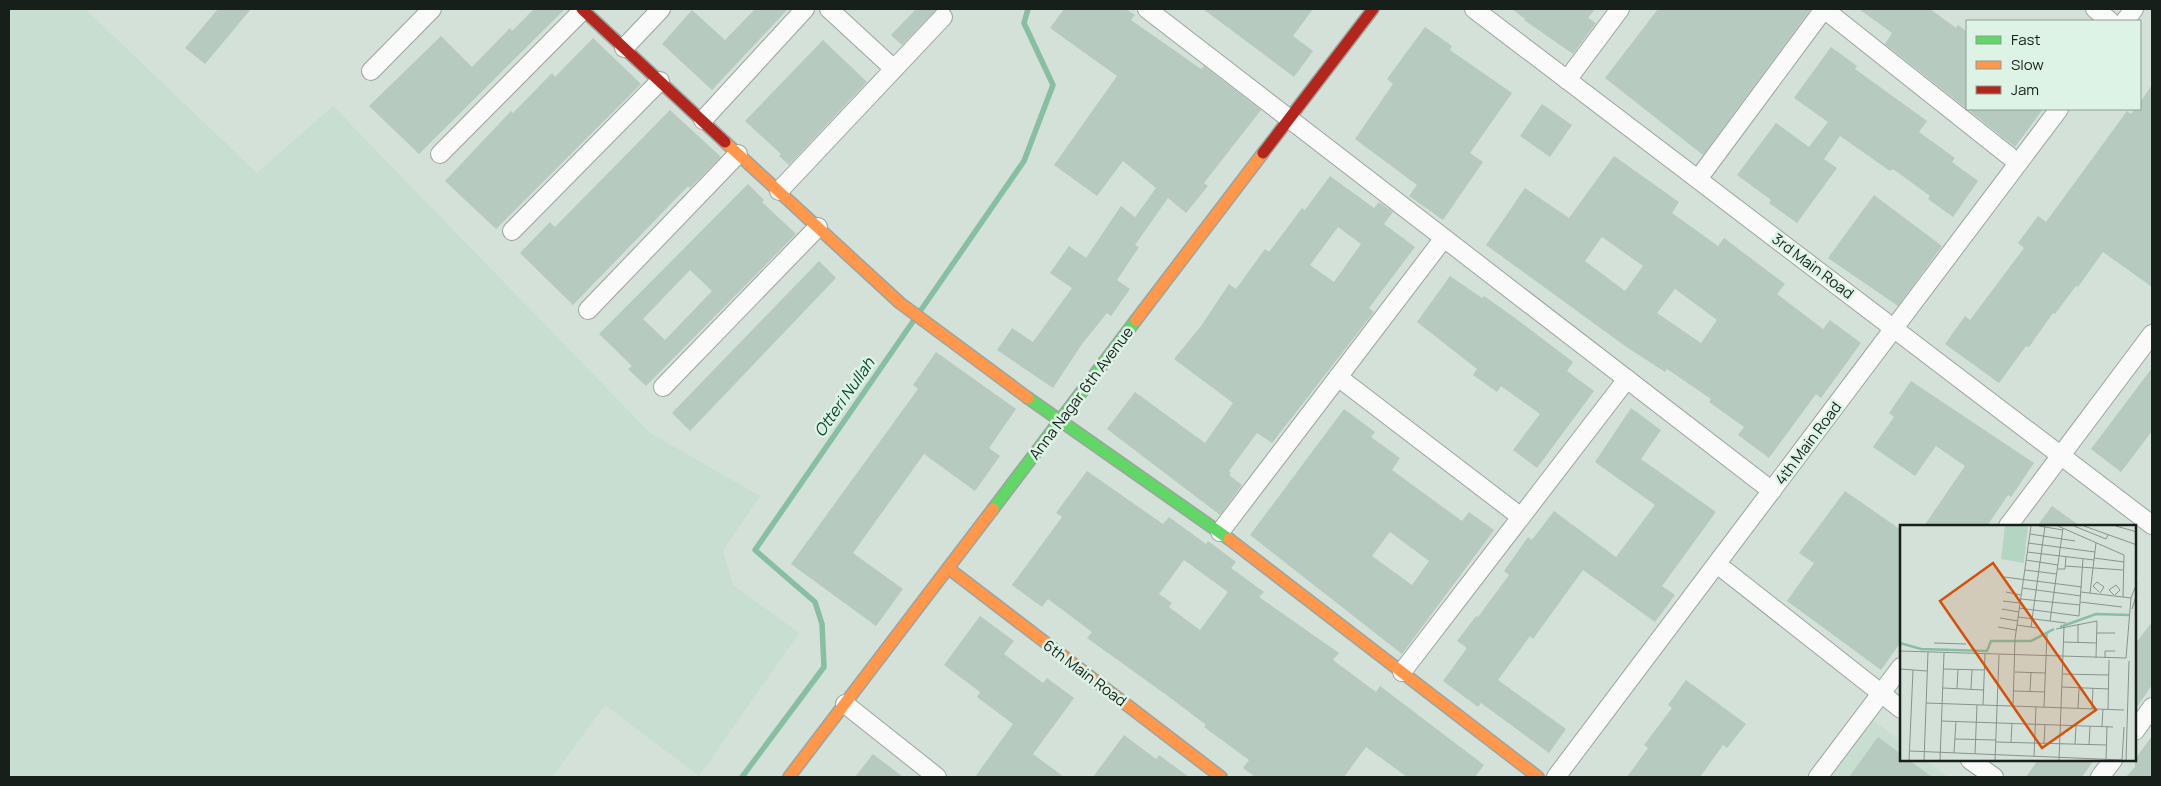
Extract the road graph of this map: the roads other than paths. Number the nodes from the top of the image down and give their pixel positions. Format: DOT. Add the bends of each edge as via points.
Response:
graph roads {
  1 [pos="432,9"];
  2 [pos="582,9"];
  3 [pos="661,9"];
  4 [pos="805,9"];
  5 [pos="829,9"];
  6 [pos="1147,9"];
  7 [pos="1373,9"];
  8 [pos="1474,9"];
  9 [pos="1620,9"];
  10 [pos="1824,9"];
  11 [pos="2095,9"];
  12 [pos="2134,9"];
  13 [pos="943,17"];
  14 [pos="2109,20"];
  15 [pos="2126,20"];
  16 [pos="624,48"];
  17 [pos="894,69"];
  18 [pos="371,71"];
  19 [pos="1567,80"];
  20 [pos="660,81"];
  21 [pos="2058,110"];
  22 [pos="1289,119"];
  23 [pos="702,120"];
  24 [pos="440,154"];
  25 [pos="738,154"];
  26 [pos="2018,163"];
  27 [pos="1698,179"];
  28 [pos="779,191"];
  29 [pos="818,227"];
  30 [pos="512,231"];
  31 [pos="1444,238"];
  32 [pos="588,310"];
  33 [pos="1894,328"];
  34 [pos="2152,334"];
  35 [pos="1338,378"];
  36 [pos="1627,378"];
  37 [pos="663,387"];
  38 [pos="1060,422"];
  39 [pos="2060,457"];
  40 [pos="1772,491"];
  41 [pos="1521,517"];
  42 [pos="2009,525"];
  43 [pos="2152,525"];
  44 [pos="1220,532"];
  45 [pos="1717,564"];
  46 [pos="948,568"];
  47 [pos="1900,668"];
  48 [pos="1402,672"];
  49 [pos="1881,694"];
  50 [pos="845,704"];
  51 [pos="2152,707"];
  52 [pos="1900,708"];
  53 [pos="2136,729"];
  54 [pos="1971,761"];
  55 [pos="2112,761"];
  56 [pos="789,777"];
  57 [pos="937,777"];
  58 [pos="1221,777"];
  59 [pos="1538,777"];
  60 [pos="1556,777"];
  61 [pos="1818,777"];
  62 [pos="1994,777"];
  63 [pos="2100,777"];
  1 -- 18 [label="street"];
  2 -- 16 [label="street"];
  2 -- 24 [label="street"];
  3 -- 16 [label="street"];
  4 -- 23 [label="street"];
  5 -- 17 [label="street"];
  6 -- 22 [label="street"];
  7 -- 22 [label="street, Anna Nagar 6th Avenue"];
  8 -- 19 [label="street, 3rd Main Road"];
  9 -- 19 [label="street"];
  10 -- 26 [label="street"];
  10 -- 27 [label="street"];
  11 -- 14 [label="street"];
  12 -- 15 [label="street"];
  13 -- 17 [label="street"];
  16 -- 20 [label="street"];
  17 -- 28 [label="street"];
  19 -- 27 [label="street, 3rd Main Road"];
  20 -- 23 [label="street"];
  20 -- 30 [label="street"];
  21 -- 26 [label="street, 4th Main Road"];
  22 -- 31 [label="street"];
  22 -- 38 [label="street, Anna Nagar 6th Avenue"];
  23 -- 25 [label="street"];
  25 -- 28 [label="street"];
  25 -- 32 [label="street"];
  26 -- 33 [label="street, 4th Main Road"];
  27 -- 33 [label="street, 3rd Main Road"];
  28 -- 29 [label="street"];
  29 -- 37 [label="street"];
  29 -- 38 [label="street" via="900,303"];
  31 -- 35 [label="street"];
  31 -- 36 [label="street"];
  33 -- 39 [label="street, 3rd Main Road"];
  33 -- 40 [label="street, 4th Main Road"];
  34 -- 39 [label="street"];
  35 -- 41 [label="street"];
  35 -- 44 [label="street"];
  36 -- 40 [label="street"];
  36 -- 41 [label="street"];
  38 -- 44 [label="street"];
  38 -- 46 [label="street, Anna Nagar 6th Avenue"];
  39 -- 42 [label="street"];
  39 -- 43 [label="street, 3rd Main Road"];
  40 -- 45 [label="street, 4th Main Road"];
  41 -- 48 [label="street"];
  44 -- 48 [label="street"];
  45 -- 49 [label="street"];
  45 -- 60 [label="street, 4th Main Road"];
  46 -- 50 [label="street, Anna Nagar 6th Avenue"];
  46 -- 58 [label="street, 6th Main Road"];
  47 -- 49 [label="street"];
  48 -- 59 [label="street"];
  49 -- 52 [label="street"];
  49 -- 61 [label="street"];
  50 -- 56 [label="street, Anna Nagar 6th Avenue"];
  50 -- 57 [label="street"];
  51 -- 53 [label="street"];
  54 -- 62 [label="street"];
  55 -- 63 [label="street"];
}
